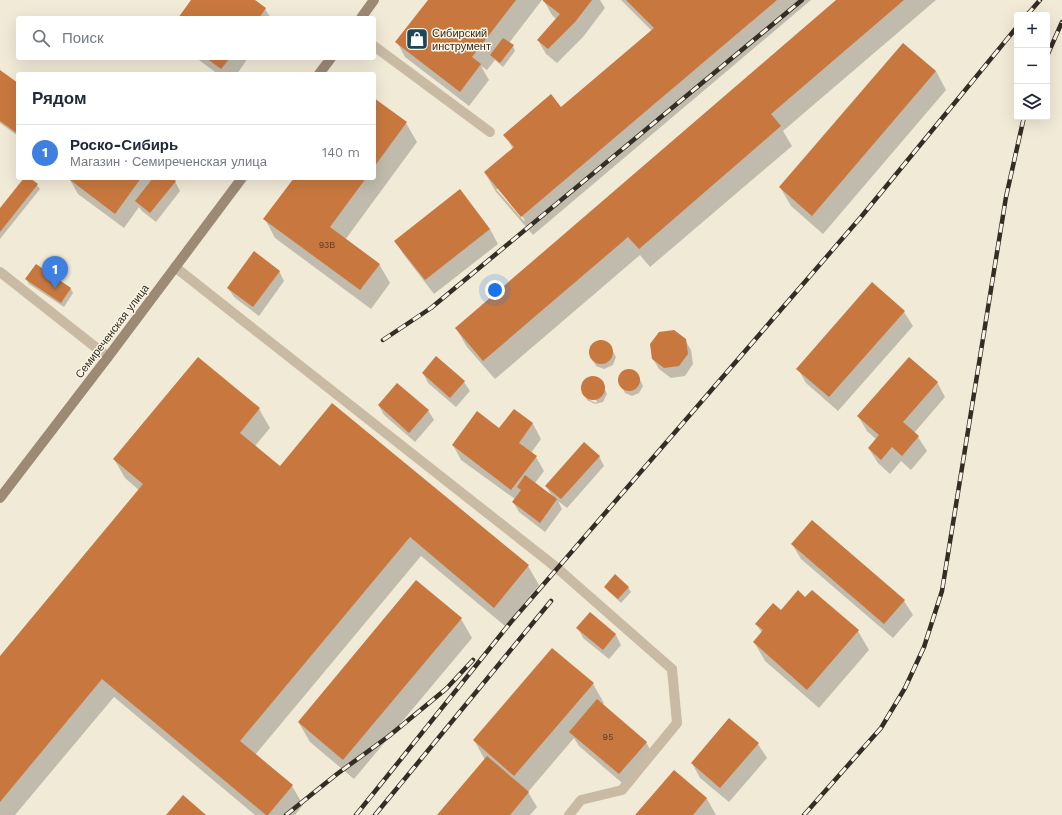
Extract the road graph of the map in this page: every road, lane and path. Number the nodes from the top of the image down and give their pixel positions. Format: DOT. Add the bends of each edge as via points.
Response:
graph roads {
  1 [pos="374,0"];
  2 [pos="362,16"];
  3 [pos="376,47"];
  4 [pos="330,60"];
  5 [pos="320,72"];
  6 [pos="490,132"];
  7 [pos="241,180"];
  8 [pos="176,267"];
  9 [pos="0,272"];
  10 [pos="108,357"];
  11 [pos="0,498"];
  12 [pos="569,815"];
  1 -- 2 [label="main road"];
  3 -- 6 [label="street"];
  4 -- 5 [label="main road"];
  7 -- 8 [label="main road, Семиреченская улица"];
  8 -- 10 [label="main road, Семиреченская улица"];
  8 -- 12 [label="street" via="558,568 672,669 677,723 622,790 581,800"];
  9 -- 10 [label="street"];
  10 -- 11 [label="main road, Семиреченская улица"];
}
